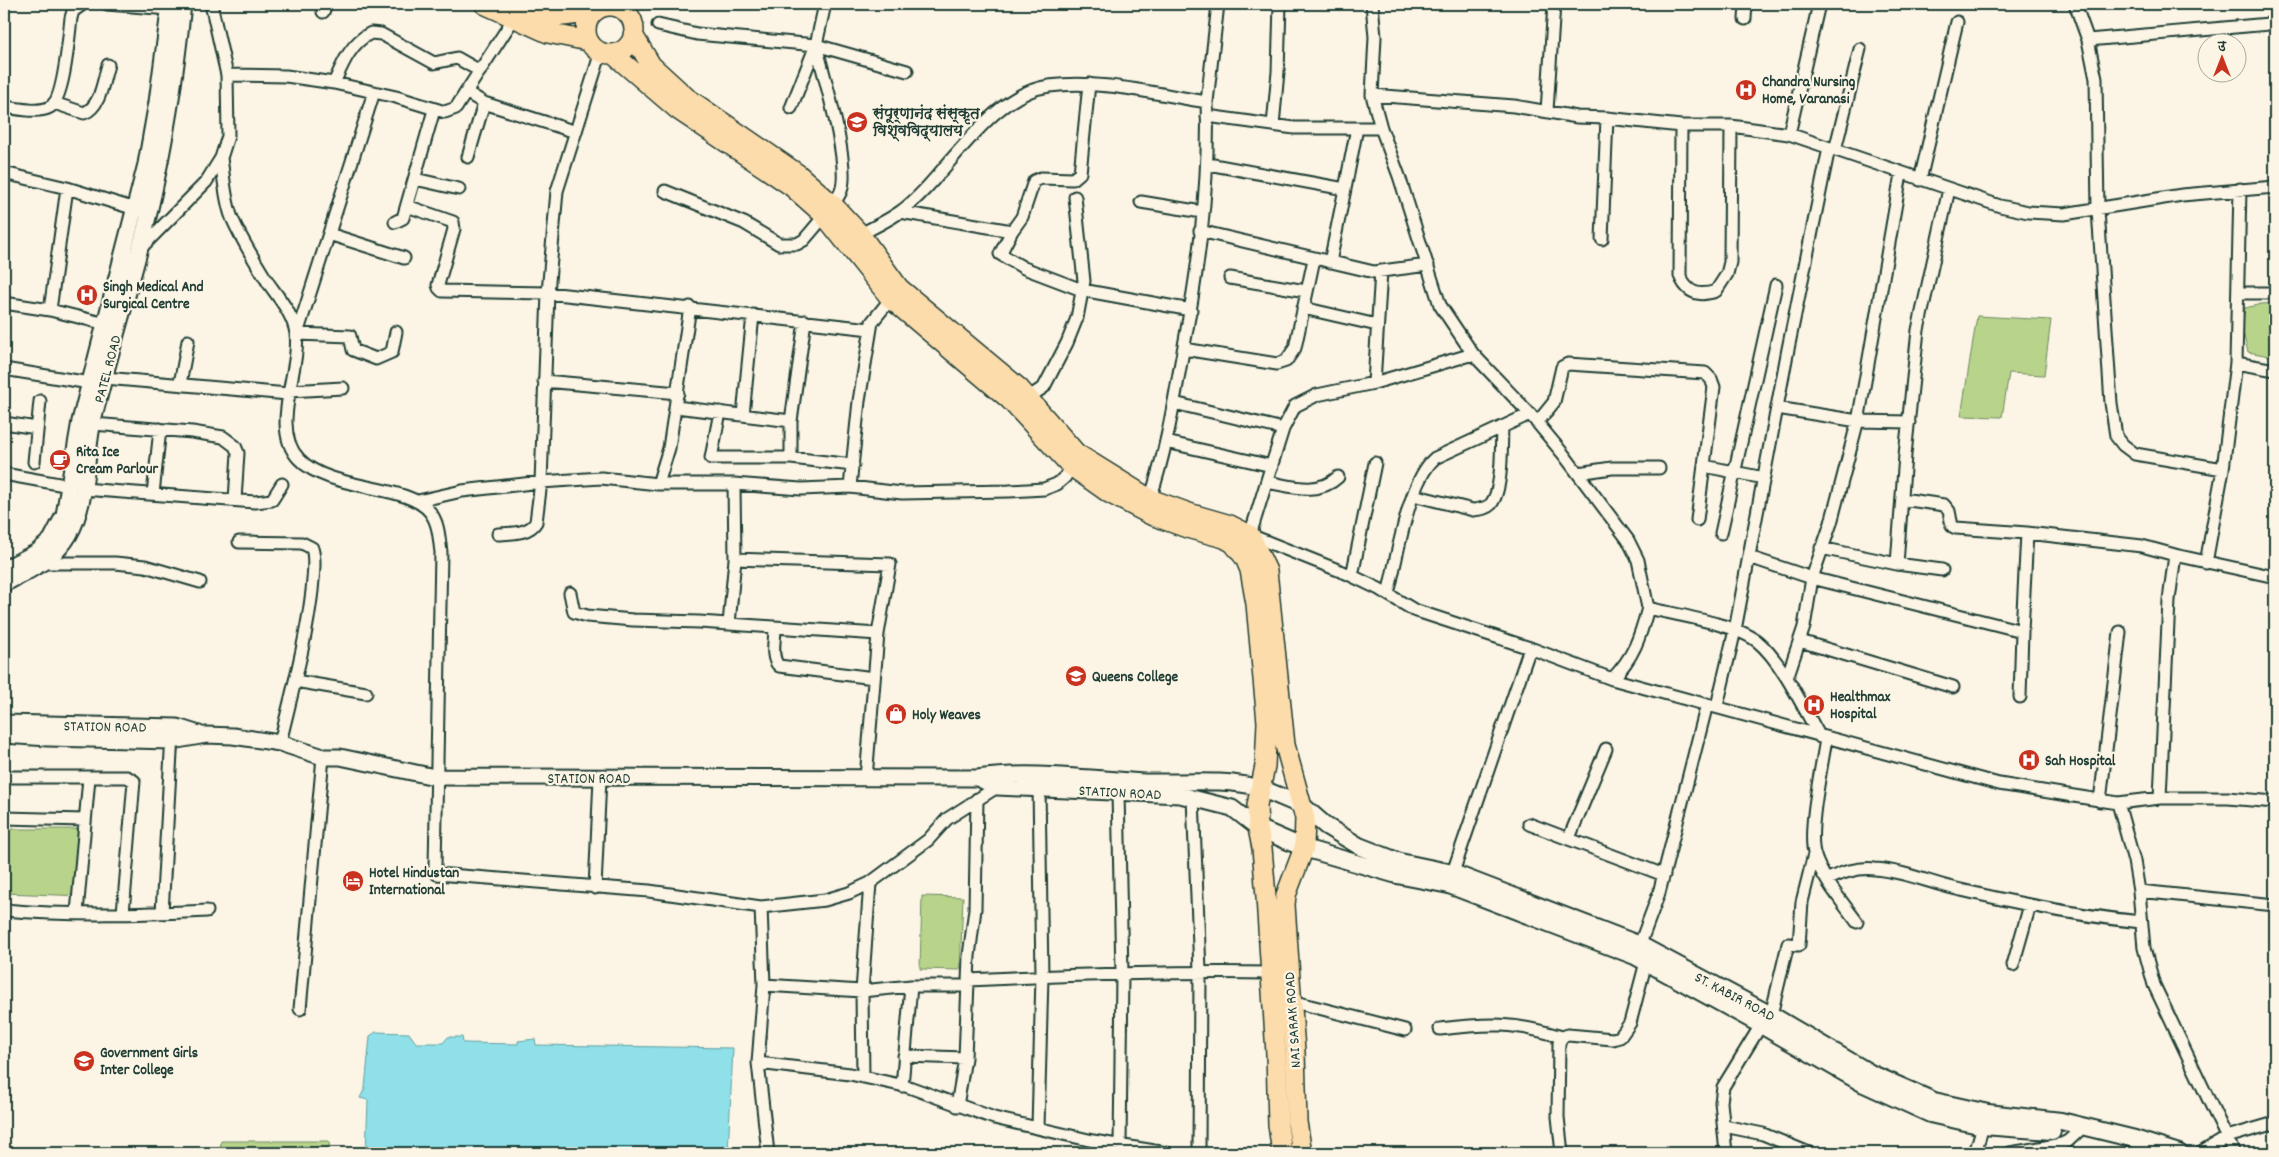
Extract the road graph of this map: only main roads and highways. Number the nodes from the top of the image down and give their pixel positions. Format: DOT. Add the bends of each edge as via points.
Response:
graph roads {
  1 [pos="484,4"];
  2 [pos="603,7"];
  3 [pos="626,8"];
  4 [pos="514,11"];
  5 [pos="633,35"];
  6 [pos="601,49"];
  7 [pos="643,70"];
  8 [pos="895,294"];
  9 [pos="1260,788"];
  10 [pos="1303,806"];
  11 [pos="1258,828"];
  12 [pos="1304,848"];
  13 [pos="1451,879"];
  14 [pos="2080,1130"];
  15 [pos="1282,1153"];
  16 [pos="1302,1153"];
  17 [pos="2146,1153"];
  18 [pos="2179,1153"];
  1 -- 4 [label="main road"];
  2 -- 3 [label="main road"];
  2 -- 4 [label="main road" via="566,18"];
  2 -- 6 [label="main road" via="590,16 586,24"];
  3 -- 5 [label="main road"];
  4 -- 6 [label="main road" via="548,33"];
  5 -- 6 [label="main road" via="626,48"];
  5 -- 7 [label="main road"];
  6 -- 7 [label="main road"];
  7 -- 8 [label="main road" via="666,90 694,103 798,174 853,238"];
  8 -- 9 [label="main road, NAI SARAK ROAD" via="1009,399 1071,466 1109,493 1151,515 1224,538 1233,543 1245,558 1256,604 1266,722 1265,766"];
  8 -- 10 [label="main road, NAI SARAK ROAD" via="1028,398 1076,453 1150,499 1230,524 1250,534 1267,571 1285,745"];
  9 -- 10 [label="main road, ST. KABIR ROAD"];
  9 -- 11 [label="main road, NAI SARAK ROAD"];
  10 -- 12 [label="main road, NAI SARAK ROAD"];
  10 -- 13 [label="main road, ST. KABIR ROAD" via="1326,826 1358,846"];
  11 -- 12 [label="main road, ST. KABIR ROAD"];
  11 -- 15 [label="main road, NAI SARAK ROAD" via="1266,897"];
  12 -- 13 [label="main road, ST. KABIR ROAD" via="1397,875"];
  12 -- 16 [label="main road, NAI SARAK ROAD" via="1285,905 1297,1122"];
  13 -- 14 [label="main road, ST. KABIR ROAD" via="1640,955 1766,1020 1864,1084 1930,1114"];
  14 -- 17 [label="main road, ST. KABIR ROAD"];
  14 -- 18 [label="main road, ST. KABIR ROAD" via="2135,1139"];
}
